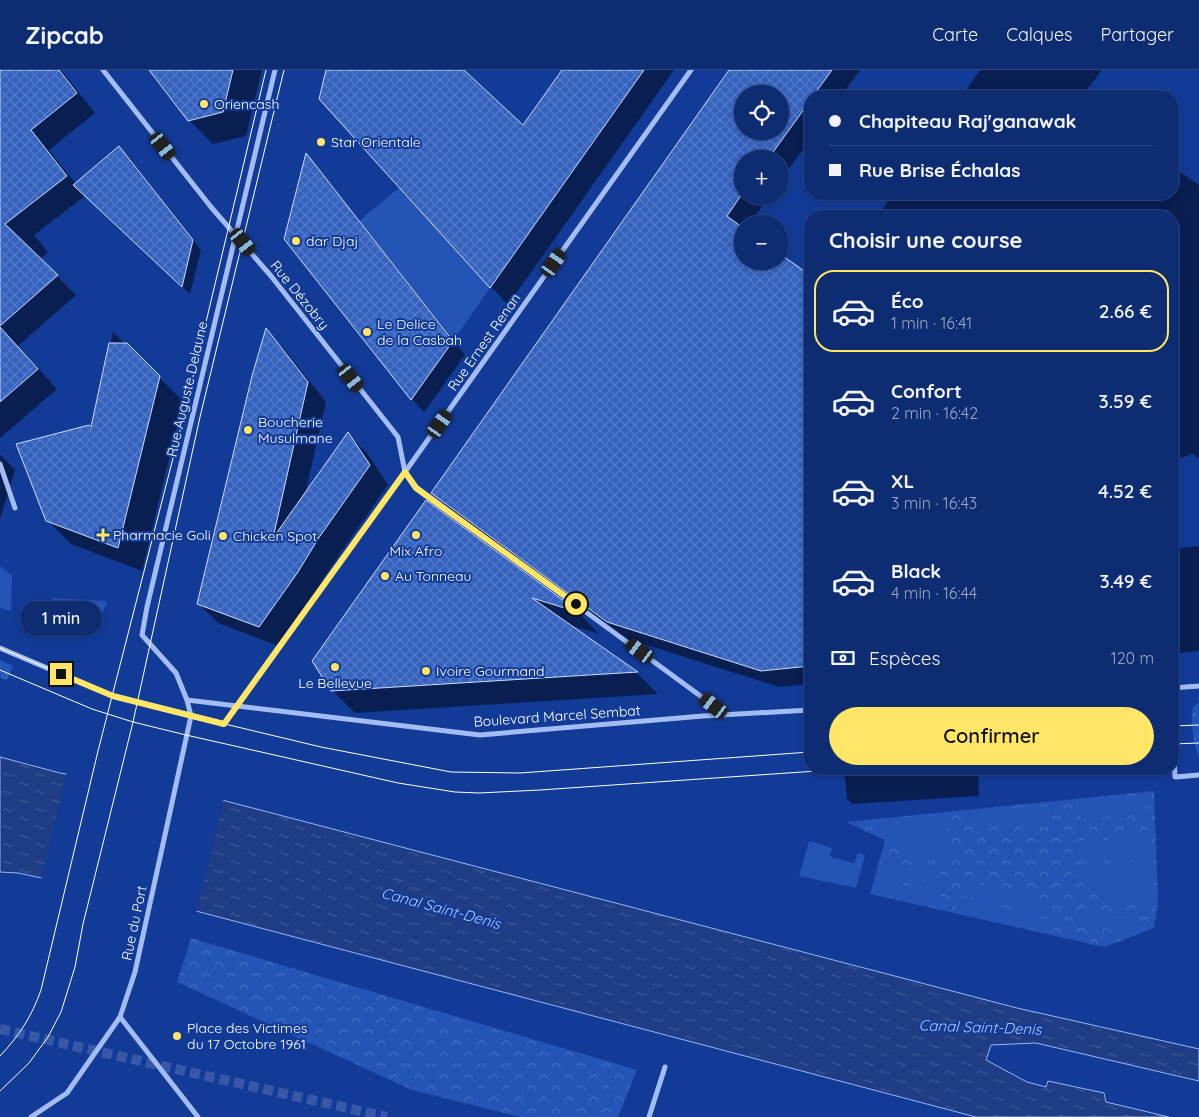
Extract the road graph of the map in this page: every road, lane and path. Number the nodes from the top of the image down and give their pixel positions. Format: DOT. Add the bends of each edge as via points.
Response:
graph roads {
  1 [pos="103,70"];
  2 [pos="274,70"];
  3 [pos="691,70"];
  4 [pos="236,235"];
  5 [pos="0,464"];
  6 [pos="405,472"];
  7 [pos="16,508"];
  8 [pos="0,648"];
  9 [pos="1199,686"];
  10 [pos="1179,687"];
  11 [pos="187,700"];
  12 [pos="236,706"];
  13 [pos="804,710"];
  14 [pos="725,714"];
  15 [pos="191,716"];
  16 [pos="1176,775"];
  17 [pos="1199,775"];
  18 [pos="120,1017"];
  19 [pos="665,1067"];
  20 [pos="31,1117"];
  21 [pos="198,1117"];
  22 [pos="649,1117"];
  1 -- 4 [label="street, Rue Dézobry"];
  2 -- 4 [label="street, Rue Auguste Delaune"];
  3 -- 6 [label="street, Rue Ernest Renan"];
  4 -- 6 [label="street, Rue Dézobry" via="398,437"];
  4 -- 11 [label="street, Rue Auguste Delaune" via="142,635 176,673"];
  5 -- 7 [label="street"];
  6 -- 12 [label="street, Rue Ernest Renan"];
  6 -- 14 [label="street" via="416,488"];
  8 -- 15 [label="street" via="113,696"];
  9 -- 10 [label="street"];
  11 -- 12 [label="street, Boulevard Marcel Sembat"];
  11 -- 15 [label="street, Rue du Port"];
  12 -- 14 [label="street, Boulevard Marcel Sembat" via="480,735"];
  12 -- 15 [label="street, Rue Ernest Renan" via="224,724"];
  13 -- 14 [label="street, Boulevard Marcel Sembat"];
  15 -- 18 [label="street, Rue du Port" via="136,972"];
  16 -- 17 [label="street"];
  18 -- 20 [label="street, Rue du Port" via="67,1093"];
  18 -- 21 [label="street"];
  19 -- 22 [label="street"];
}
